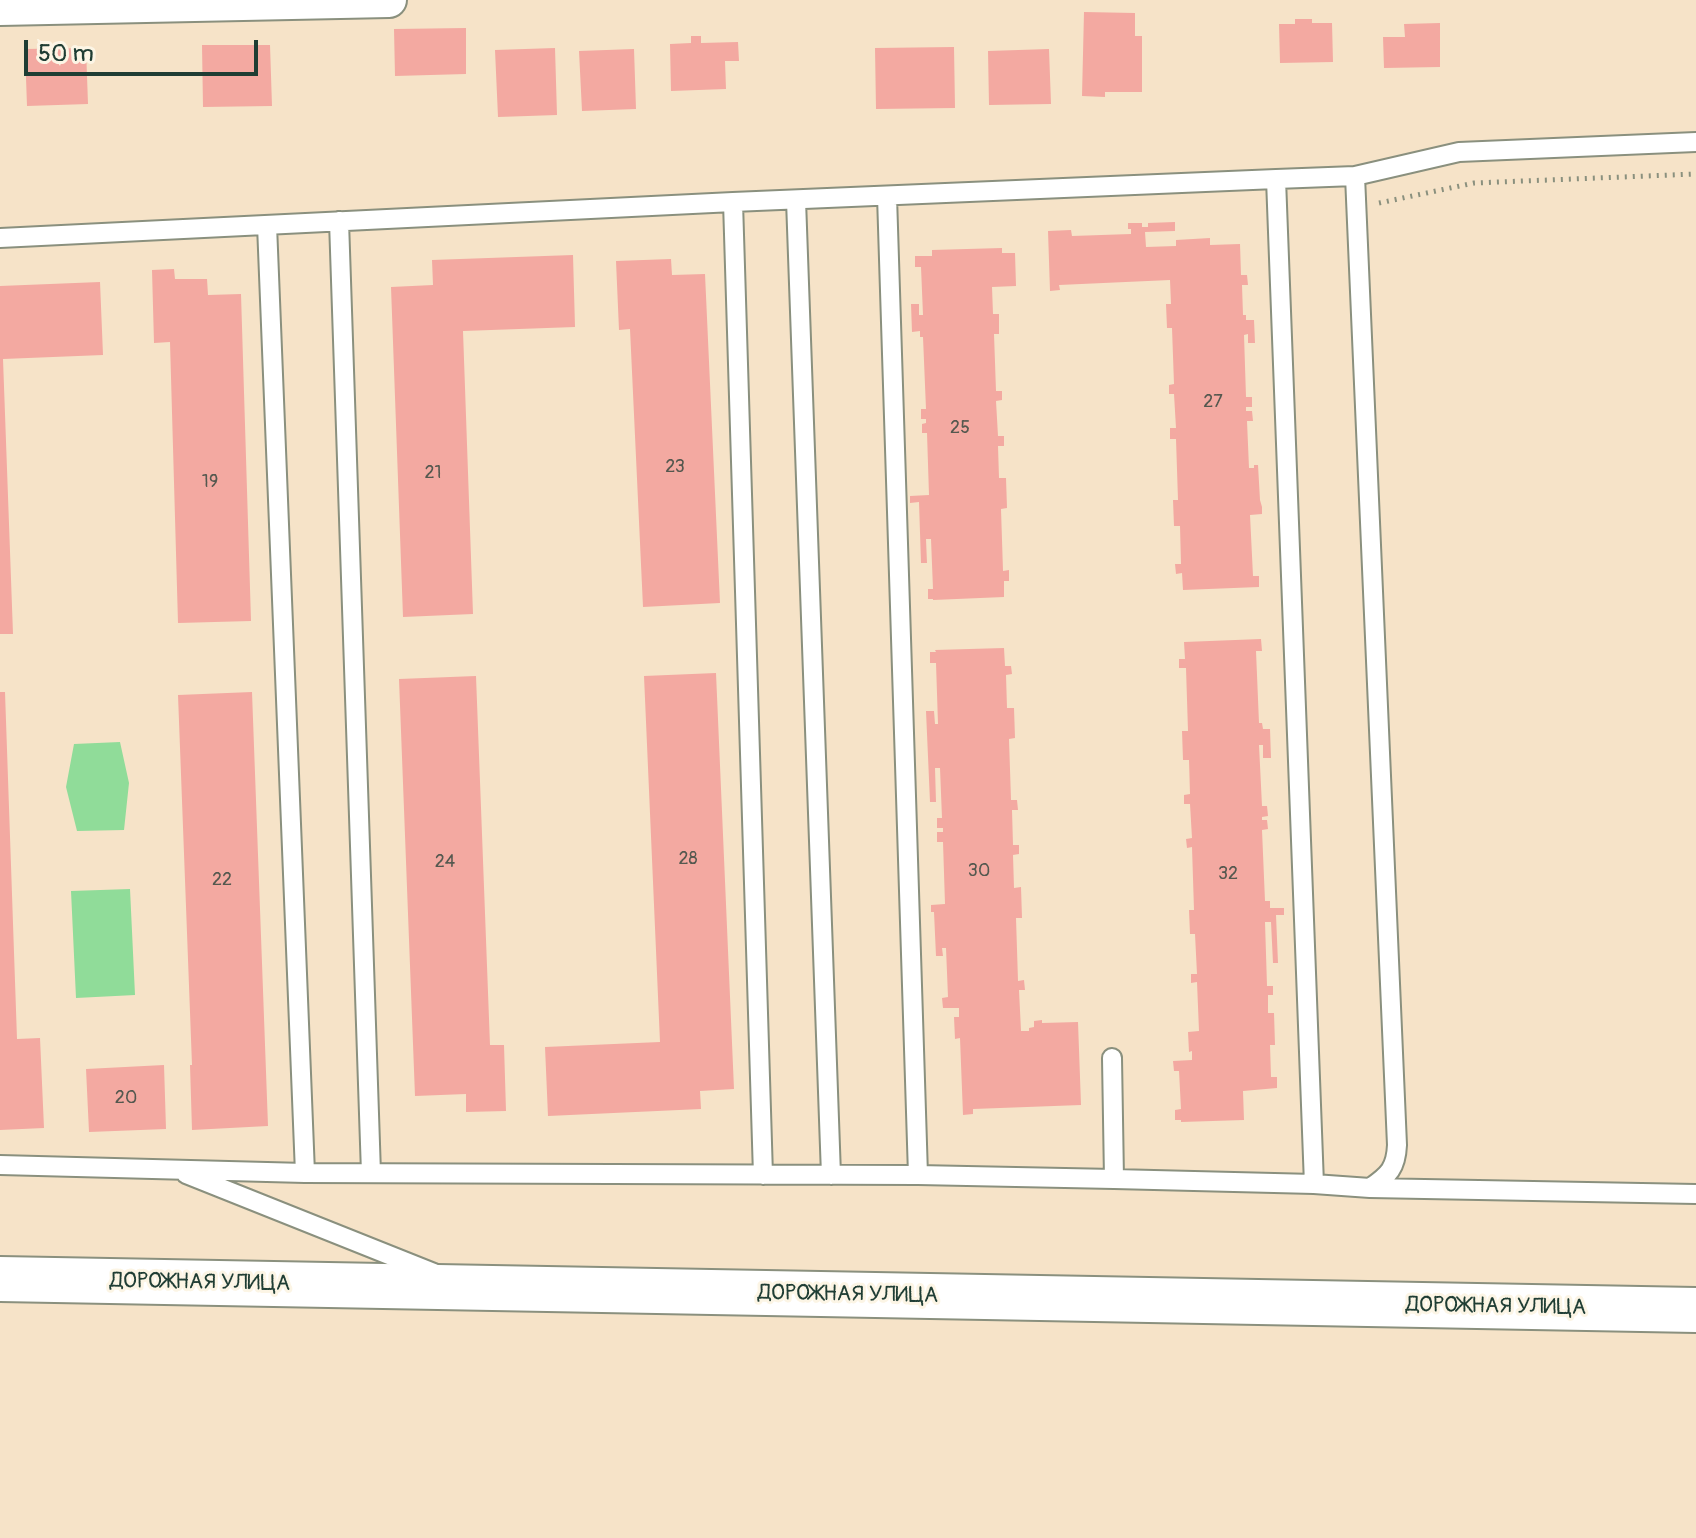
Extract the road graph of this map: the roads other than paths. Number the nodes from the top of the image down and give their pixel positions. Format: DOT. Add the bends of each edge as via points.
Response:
graph roads {
  1 [pos="389,0"];
  2 [pos="0,8"];
  3 [pos="1696,142"];
  4 [pos="1355,176"];
  5 [pos="1276,179"];
  6 [pos="887,196"];
  7 [pos="796,200"];
  8 [pos="733,202"];
  9 [pos="339,221"];
  10 [pos="267,225"];
  11 [pos="0,238"];
  12 [pos="1112,1058"];
  13 [pos="0,1165"];
  14 [pos="177,1170"];
  15 [pos="305,1173"];
  16 [pos="371,1173"];
  17 [pos="763,1175"];
  18 [pos="831,1175"];
  19 [pos="918,1175"];
  20 [pos="1114,1179"];
  21 [pos="1314,1184"];
  22 [pos="1370,1188"];
  23 [pos="1696,1194"];
  24 [pos="0,1279"];
  25 [pos="470,1288"];
  26 [pos="1696,1310"];
  1 -- 2 [label="street"];
  3 -- 4 [label="lane" via="1459,152"];
  4 -- 5 [label="lane"];
  4 -- 22 [label="lane" via="1397,1145 1392,1170"];
  5 -- 6 [label="lane"];
  5 -- 21 [label="lane"];
  6 -- 7 [label="lane"];
  6 -- 19 [label="lane"];
  7 -- 8 [label="lane"];
  7 -- 18 [label="lane"];
  8 -- 9 [label="lane"];
  8 -- 17 [label="lane"];
  9 -- 10 [label="lane"];
  9 -- 16 [label="lane"];
  10 -- 11 [label="lane"];
  10 -- 15 [label="lane"];
  12 -- 20 [label="lane"];
  13 -- 14 [label="lane"];
  14 -- 15 [label="lane"];
  14 -- 25 [label="lane"];
  15 -- 16 [label="lane"];
  16 -- 17 [label="lane"];
  17 -- 18 [label="lane"];
  18 -- 19 [label="lane"];
  19 -- 20 [label="lane"];
  20 -- 21 [label="lane"];
  21 -- 22 [label="lane"];
  22 -- 23 [label="lane"];
  24 -- 25 [label="main road, ДОРОЖНАЯ УЛИЦА"];
  25 -- 26 [label="main road, ДОРОЖНАЯ УЛИЦА"];
}
